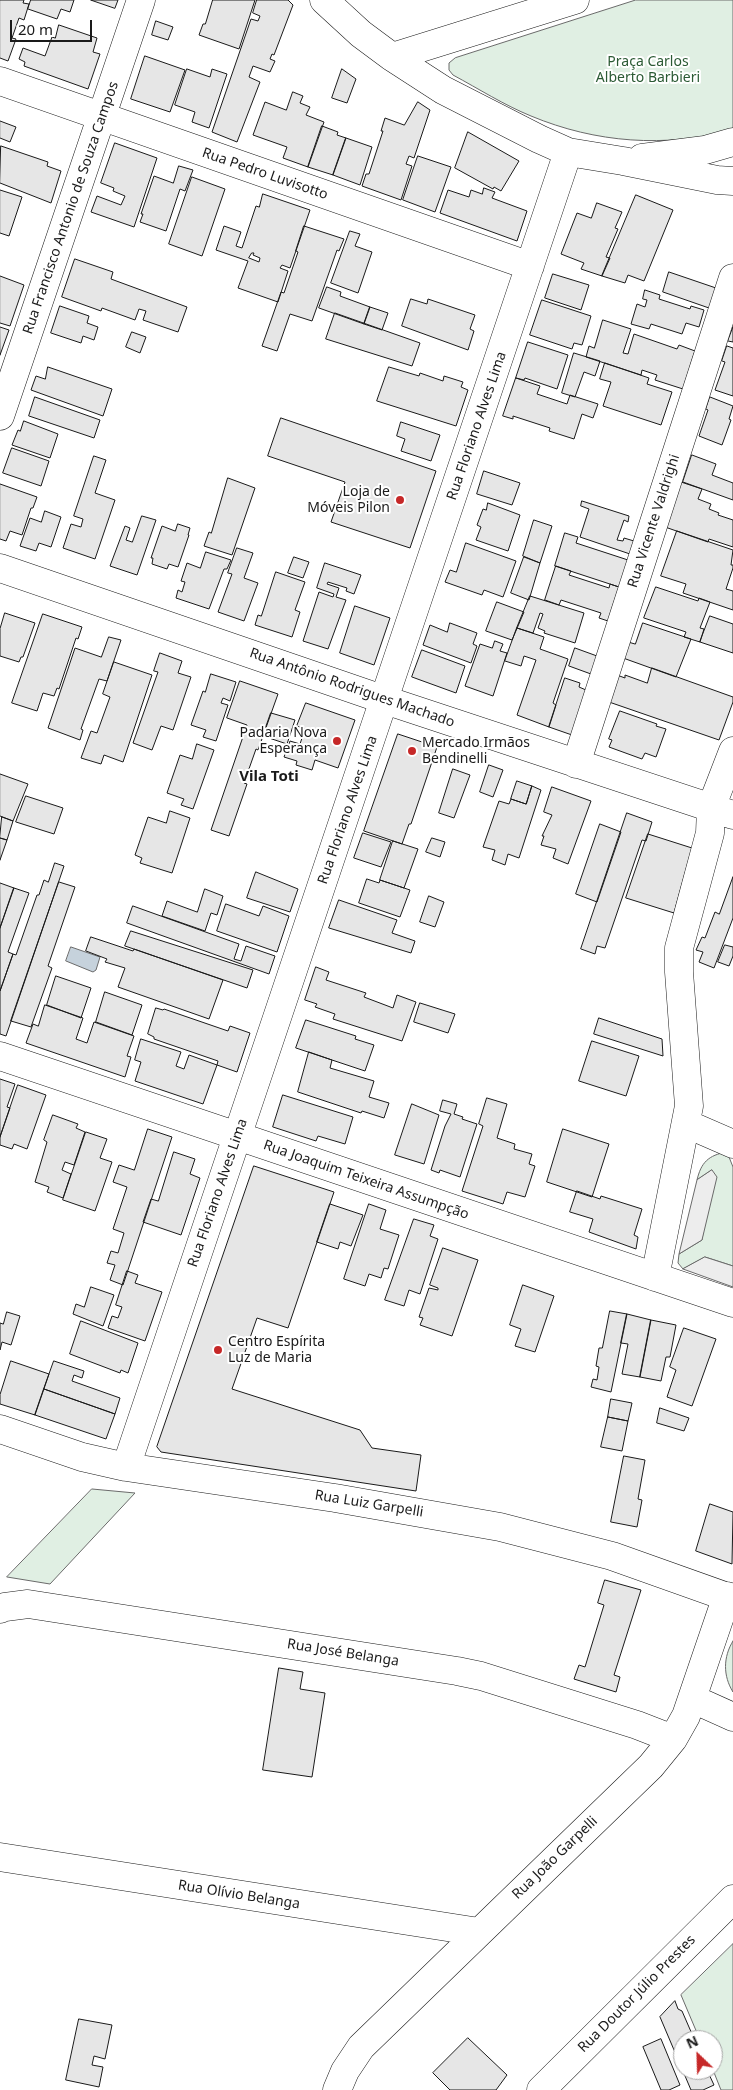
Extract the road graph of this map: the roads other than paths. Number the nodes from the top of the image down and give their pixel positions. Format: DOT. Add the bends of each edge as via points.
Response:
graph roads {
  1 [pos="141,0"];
  2 [pos="324,0"];
  3 [pos="350,0"];
  4 [pos="575,0"];
  5 [pos="361,34"];
  6 [pos="392,57"];
  7 [pos="0,81"];
  8 [pos="102,116"];
  9 [pos="733,142"];
  10 [pos="568,152"];
  11 [pos="623,160"];
  12 [pos="733,181"];
  13 [pos="530,266"];
  14 [pos="733,278"];
  15 [pos="0,416"];
  16 [pos="0,568"];
  17 [pos="385,700"];
  18 [pos="733,751"];
  19 [pos="576,764"];
  20 [pos="722,811"];
  21 [pos="0,1056"];
  22 [pos="687,1124"];
  23 [pos="237,1136"];
  24 [pos="733,1144"];
  25 [pos="655,1277"];
  26 [pos="733,1303"];
  27 [pos="0,1429"];
  28 [pos="126,1467"];
  29 [pos="730,1598"];
  30 [pos="2,1608"];
  31 [pos="693,1699"];
  32 [pos="733,1716"];
  33 [pos="674,1739"];
  34 [pos="0,1857"];
  35 [pos="733,1899"];
  36 [pos="479,1932"];
  37 [pos="337,2090"];
  38 [pos="541,2090"];
  1 -- 8 [label="street, Rua Francisco Antonio de Souza Campos"];
  2 -- 5 [label="street"];
  3 -- 5 [label="street"];
  4 -- 6 [label="street"];
  5 -- 6 [label="street"];
  6 -- 10 [label="street" via="443,90"];
  7 -- 8 [label="street, Rua Pedro Luvisotto"];
  8 -- 13 [label="street, Rua Pedro Luvisotto"];
  8 -- 15 [label="street, Rua Francisco Antonio de Souza Campos"];
  9 -- 11 [label="street" via="683,153"];
  10 -- 11 [label="street"];
  10 -- 13 [label="street, Rua Floriano Alves Lima"];
  11 -- 12 [label="street" via="671,172"];
  13 -- 17 [label="street, Rua Floriano Alves Lima"];
  14 -- 19 [label="street, Rua Vicente Valdrighi"];
  16 -- 17 [label="street, Rua Antônio Rodrigues Machado"];
  17 -- 19 [label="street, Rua Antônio Rodrigues Machado"];
  17 -- 23 [label="street, Rua Floriano Alves Lima"];
  18 -- 20 [label="street"];
  19 -- 20 [label="street, Rua Antônio Rodrigues Machado"];
  20 -- 22 [label="street" via="710,833 679,948 689,1106"];
  21 -- 23 [label="street, Rua Joaquim Teixeira Assumpção"];
  22 -- 24 [label="street"];
  22 -- 25 [label="street"];
  23 -- 25 [label="street, Rua Joaquim Teixeira Assumpção"];
  23 -- 28 [label="street, Rua Floriano Alves Lima"];
  25 -- 26 [label="street, Rua Joaquim Teixeira Assumpção"];
  27 -- 28 [label="street, Rua Luiz Garpelli" via="82,1457"];
  28 -- 29 [label="street, Rua Luiz Garpelli" via="500,1527 612,1556"];
  29 -- 31 [label="street, Rua João Garpelli"];
  30 -- 33 [label="street, Rua José Belanga" via="28,1604 457,1671"];
  31 -- 32 [label="street"];
  31 -- 33 [label="street, Rua João Garpelli"];
  33 -- 36 [label="street, Rua João Garpelli" via="651,1766"];
  34 -- 36 [label="street, Rua Olívio Belanga"];
  35 -- 38 [label="street, Rua Doutor Júlio Prestes"];
  36 -- 37 [label="street, Rua João Garpelli" via="361,2047"];
}
